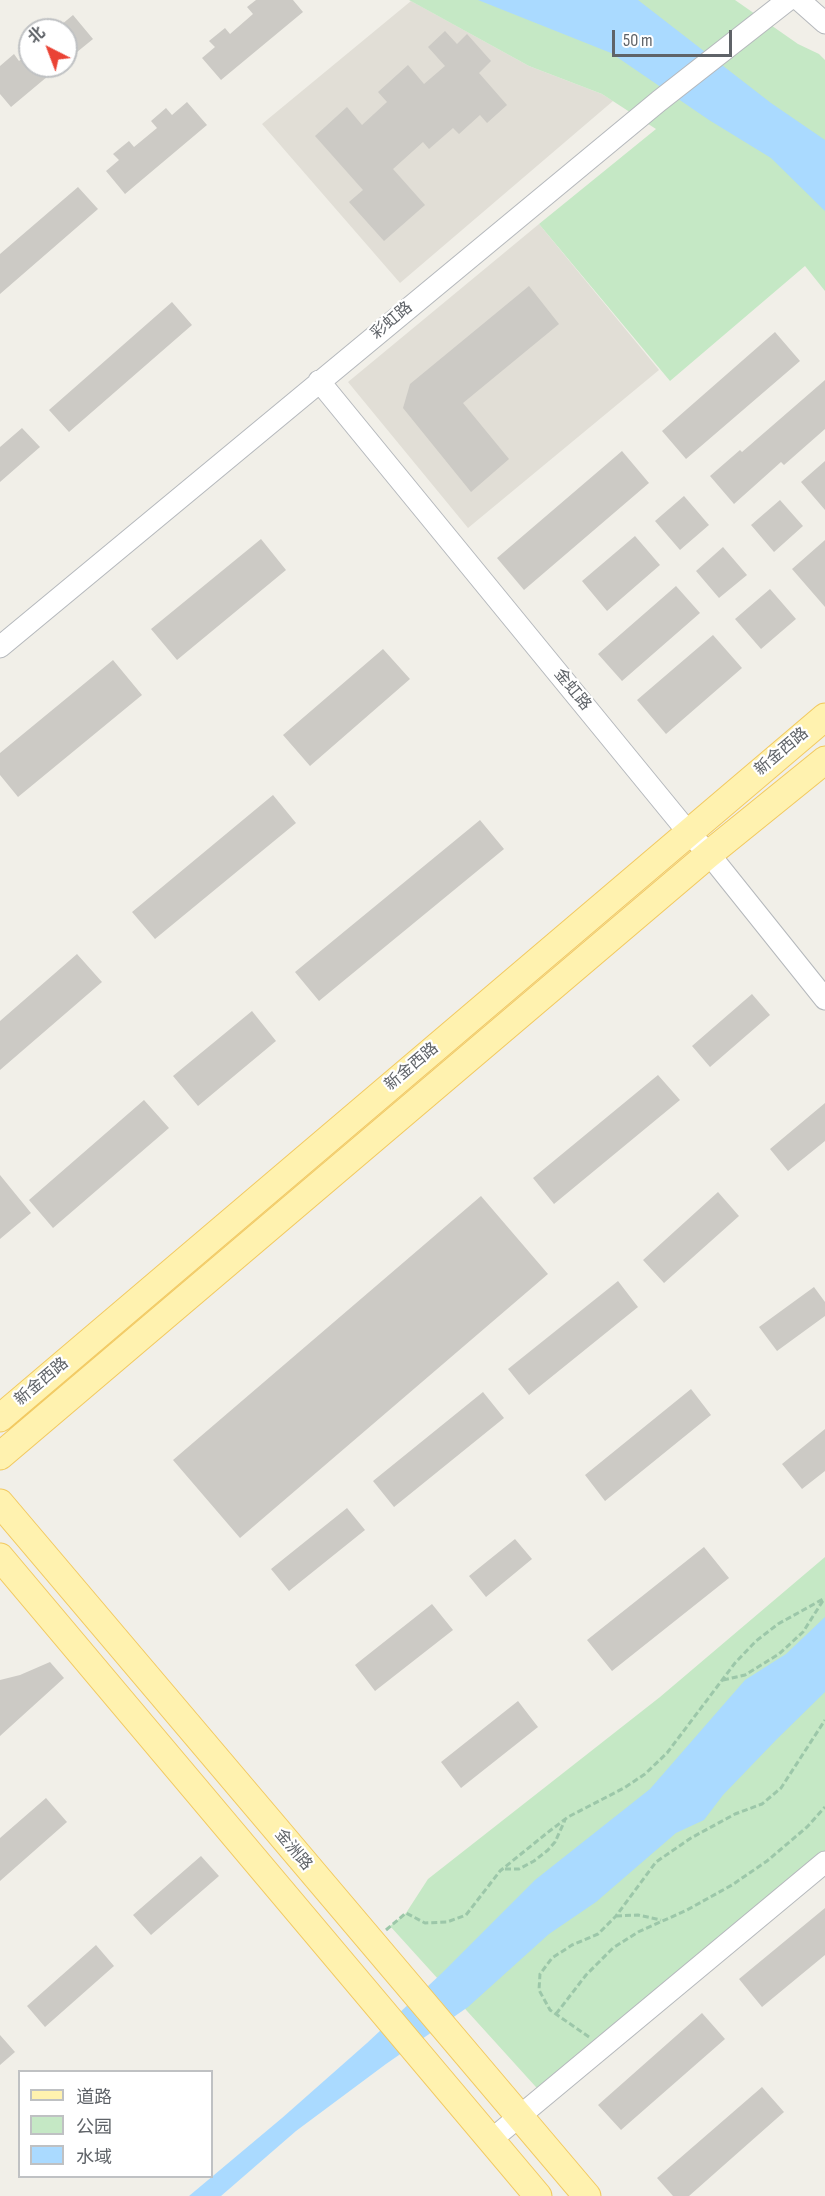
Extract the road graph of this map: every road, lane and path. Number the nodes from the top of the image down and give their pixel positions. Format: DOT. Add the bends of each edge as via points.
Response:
graph roads {
  1 [pos="788,0"];
  2 [pos="799,0"];
  3 [pos="825,23"];
  4 [pos="319,381"];
  5 [pos="0,647"];
  6 [pos="825,717"];
  7 [pos="825,760"];
  8 [pos="688,832"];
  9 [pos="709,854"];
  10 [pos="825,999"];
  11 [pos="0,1418"];
  12 [pos="0,1456"];
  13 [pos="0,1503"];
  14 [pos="0,1557"];
  15 [pos="824,1599"];
  16 [pos="721,1681"];
  17 [pos="825,1720"];
  18 [pos="825,1807"];
  19 [pos="565,1820"];
  20 [pos="825,1862"];
  21 [pos="504,1869"];
  22 [pos="616,1916"];
  23 [pos="662,1920"];
  24 [pos="372,1943"];
  25 [pos="556,2014"];
  26 [pos="601,2050"];
  27 [pos="521,2116"];
  28 [pos="491,2140"];
  29 [pos="538,2196"];
  30 [pos="587,2196"];
  1 -- 4 [label="street, 彩虹路"];
  2 -- 3 [label="street"];
  4 -- 5 [label="street, 彩虹路"];
  4 -- 8 [label="street, 金虹路"];
  6 -- 8 [label="main road, 新金西路"];
  7 -- 9 [label="main road, 新金西路"];
  8 -- 9 [label="street, 金虹路"];
  8 -- 11 [label="main road, 新金西路"];
  9 -- 10 [label="street, 金虹路"];
  9 -- 12 [label="main road, 新金西路"];
  13 -- 24 [label="main road, 金洲路"];
  14 -- 28 [label="main road"];
  15 -- 16 [label="path" via="756,1641"];
  15 -- 16 [label="path" via="803,1632 779,1654 745,1675"];
  16 -- 19 [label="path" via="667,1753 645,1774"];
  17 -- 22 [label="path" via="781,1788 762,1804 691,1838 656,1862"];
  18 -- 23 [label="path" via="807,1827 749,1873 687,1910"];
  19 -- 21 [label="path"];
  19 -- 21 [label="path" via="555,1842 534,1862 519,1869"];
  20 -- 26 [label="street"];
  21 -- 24 [label="path" via="466,1915 447,1922 425,1923 406,1913"];
  22 -- 23 [label="path"];
  22 -- 25 [label="path" via="598,1934 552,1958 540,1974 539,1990"];
  23 -- 25 [label="path" via="612,1948"];
  24 -- 27 [label="main road, 金洲路"];
  25 -- 26 [label="path"];
  26 -- 27 [label="street"];
  27 -- 28 [label="street"];
  27 -- 30 [label="main road, 金洲路"];
  28 -- 29 [label="main road"];
}
